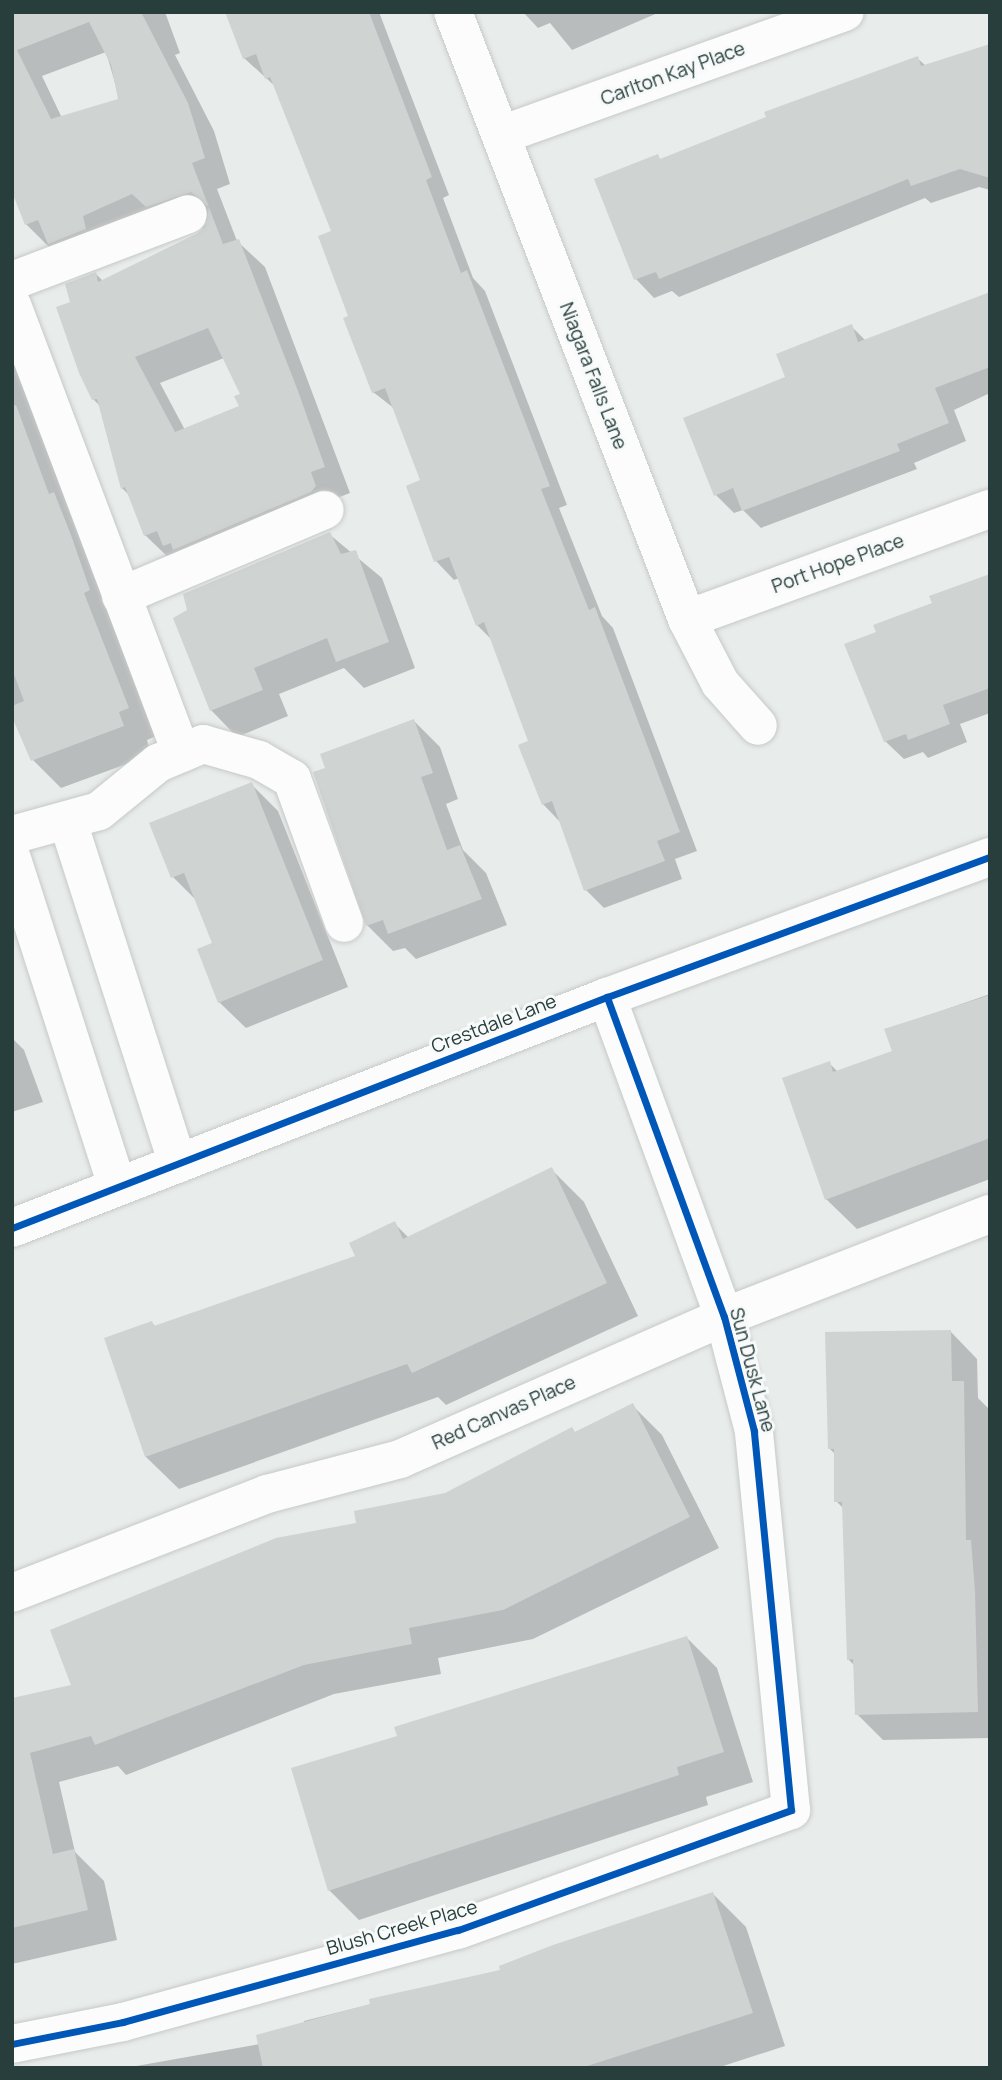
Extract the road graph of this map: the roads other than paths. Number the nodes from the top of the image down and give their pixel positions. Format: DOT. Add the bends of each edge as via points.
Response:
graph roads {
  1 [pos="453,12"];
  2 [pos="845,12"];
  3 [pos="501,135"];
  4 [pos="188,214"];
  5 [pos="12,281"];
  6 [pos="12,304"];
  7 [pos="990,509"];
  8 [pos="325,510"];
  9 [pos="121,596"];
  10 [pos="687,619"];
  11 [pos="758,726"];
  12 [pos="181,753"];
  13 [pos="68,821"];
  14 [pos="12,835"];
  15 [pos="990,857"];
  16 [pos="12,859"];
  17 [pos="344,923"];
  18 [pos="607,997"];
  19 [pos="178,1164"];
  20 [pos="117,1186"];
  21 [pos="990,1214"];
  22 [pos="12,1228"];
  23 [pos="724,1317"];
  24 [pos="12,1593"];
  25 [pos="791,1810"];
  26 [pos="12,2044"];
  1 -- 3 [label="street, Niagara Falls Lane"];
  2 -- 3 [label="street, Carlton Kay Place"];
  3 -- 10 [label="street, Niagara Falls Lane"];
  4 -- 5 [label="street"];
  6 -- 9 [label="street"];
  7 -- 10 [label="street, Port Hope Place"];
  8 -- 9 [label="street"];
  9 -- 12 [label="street"];
  10 -- 11 [label="street, Niagara Falls Lane" via="720,683"];
  12 -- 13 [label="street" via="158,763 99,811"];
  12 -- 17 [label="street" via="203,744 259,760 292,779"];
  13 -- 14 [label="street"];
  13 -- 19 [label="street"];
  15 -- 18 [label="street, Crestdale Lane"];
  16 -- 20 [label="street"];
  18 -- 19 [label="street, Crestdale Lane"];
  18 -- 23 [label="street, Sun Dusk Lane"];
  19 -- 20 [label="street, Crestdale Lane"];
  20 -- 22 [label="street, Crestdale Lane"];
  21 -- 23 [label="street, Red Canvas Place"];
  23 -- 24 [label="street, Red Canvas Place" via="400,1459 267,1494"];
  23 -- 25 [label="street, Sun Dusk Lane" via="754,1431"];
  25 -- 26 [label="street, Blush Creek Place" via="458,1930 123,2022"];
}
